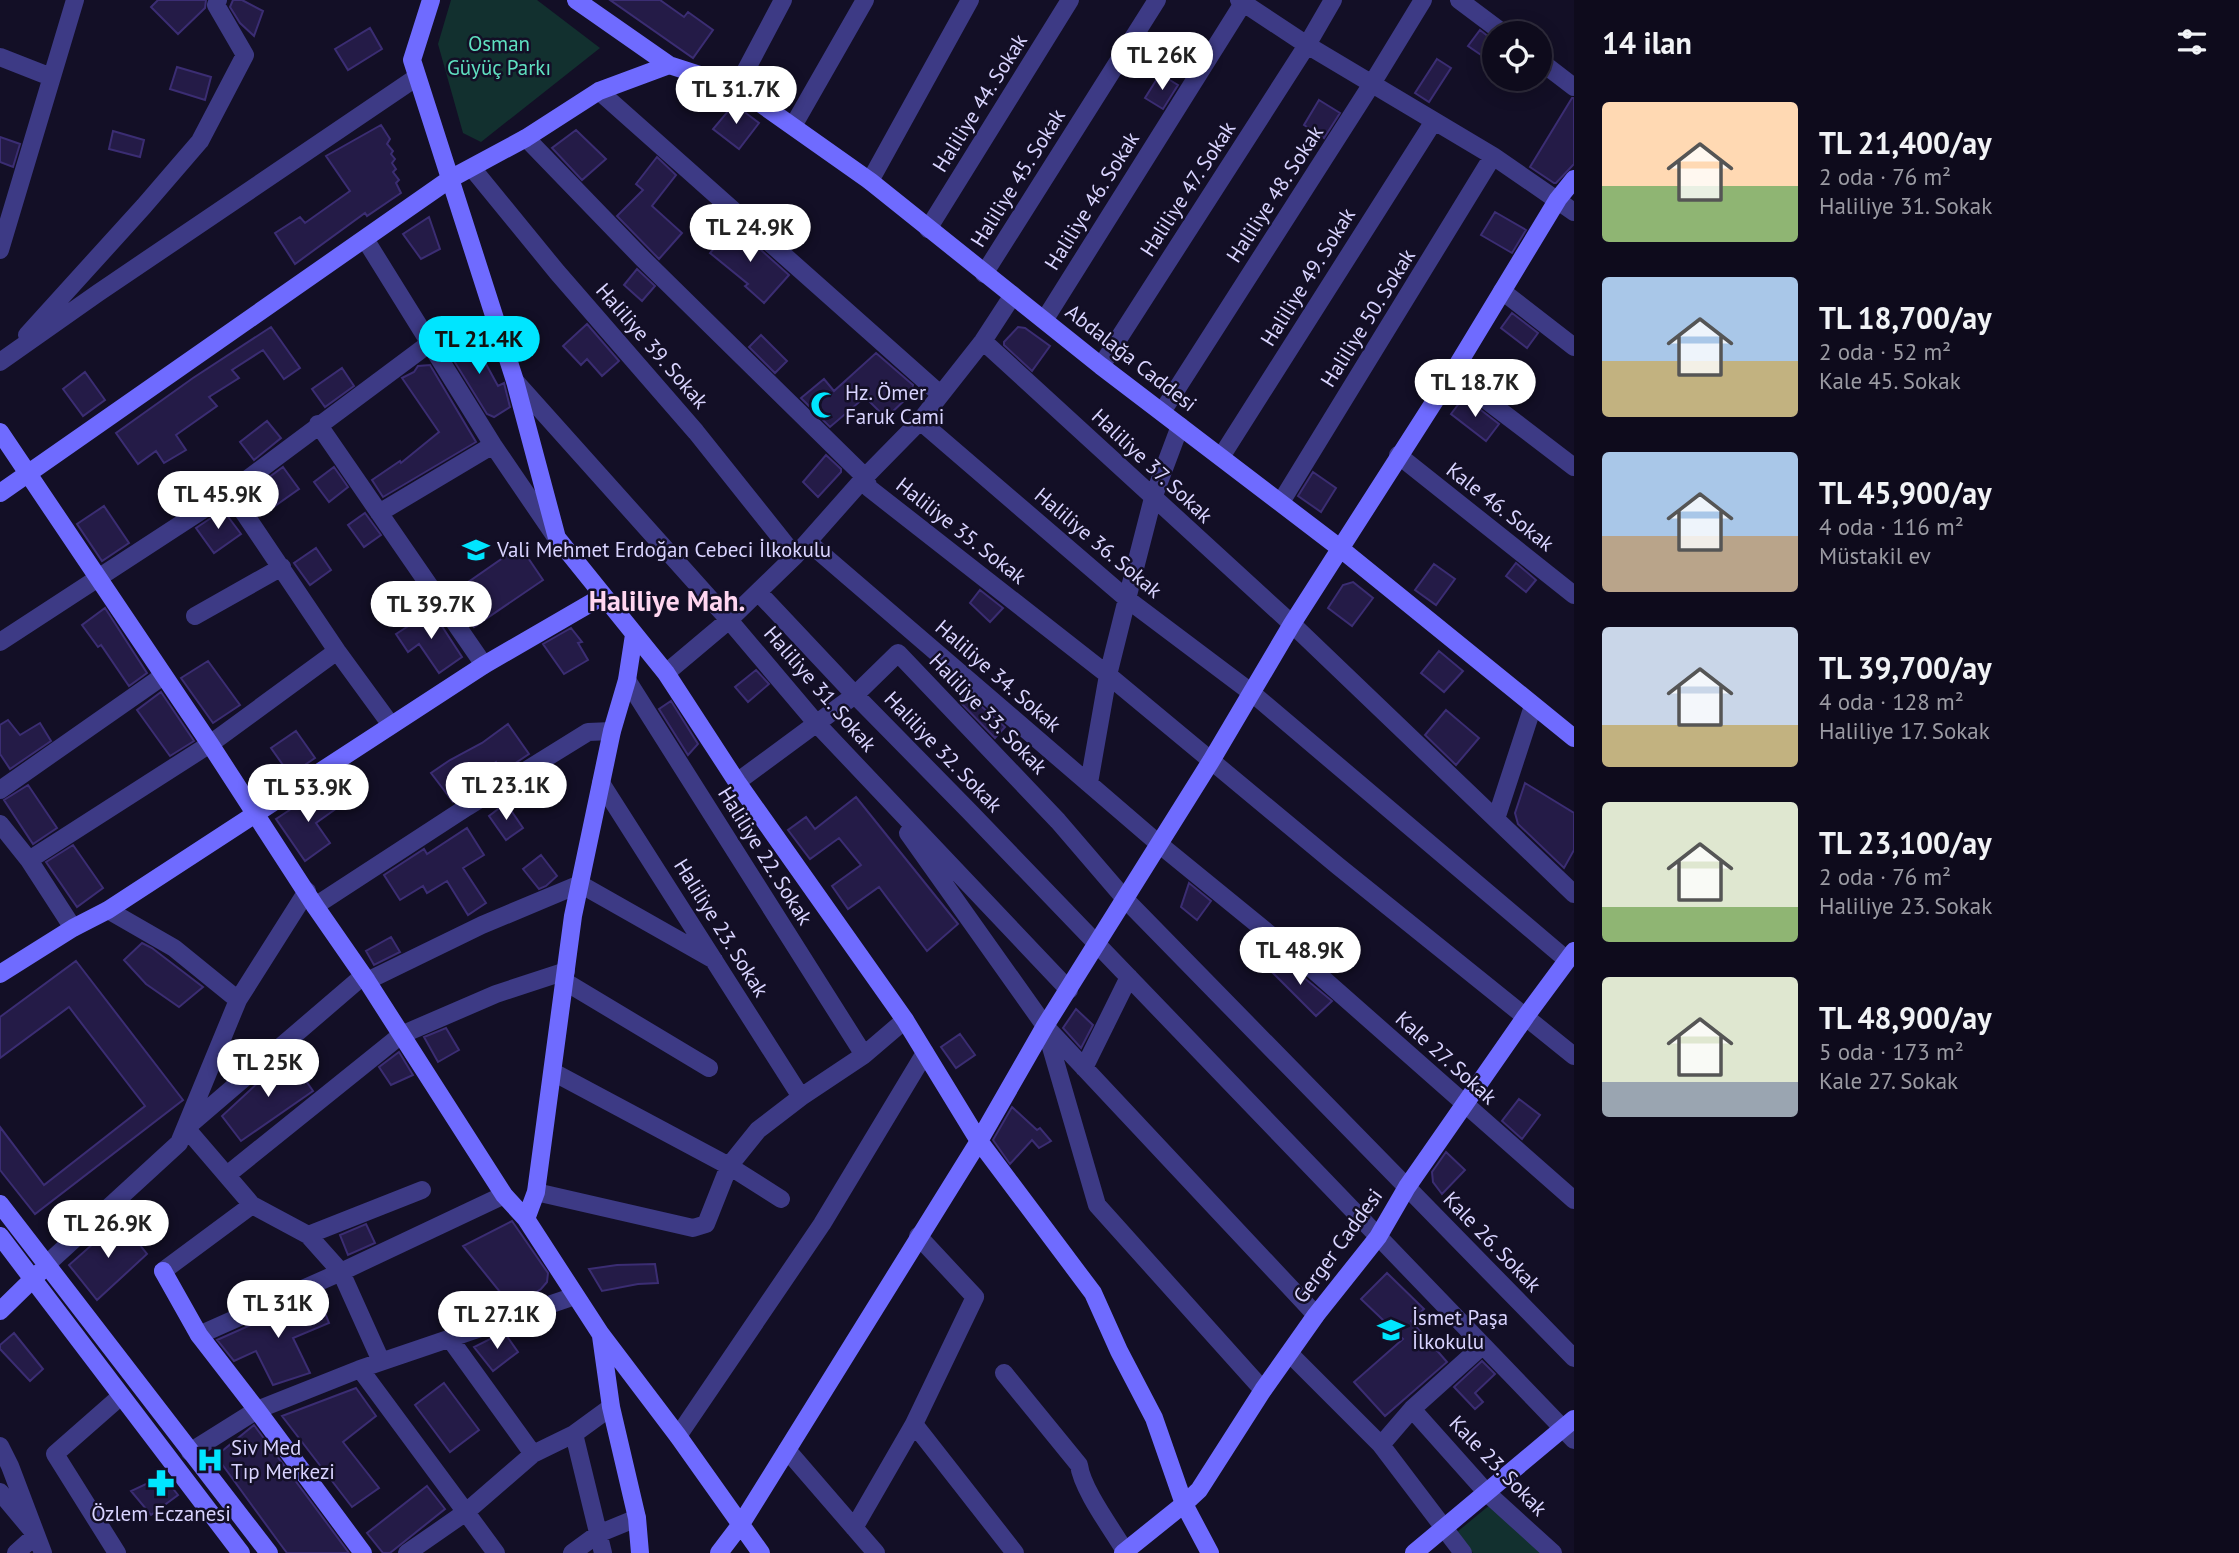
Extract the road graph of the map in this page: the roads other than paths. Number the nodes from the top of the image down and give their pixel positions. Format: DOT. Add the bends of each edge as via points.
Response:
graph roads {
  1 [pos="75,0"];
  2 [pos="218,0"];
  3 [pos="431,0"];
  4 [pos="576,0"];
  5 [pos="782,0"];
  6 [pos="865,0"];
  7 [pos="970,0"];
  8 [pos="1070,0"];
  9 [pos="1157,0"];
  10 [pos="1333,0"];
  11 [pos="1423,0"];
  12 [pos="1459,0"];
  13 [pos="1242,1"];
  14 [pos="1487,21"];
  15 [pos="1307,45"];
  16 [pos="0,57"];
  17 [pos="669,65"];
  18 [pos="1552,70"];
  19 [pos="51,77"];
  20 [pos="417,77"];
  21 [pos="1373,82"];
  22 [pos="737,87"];
  23 [pos="1574,87"];
  24 [pos="599,91"];
  25 [pos="1434,121"];
  26 [pos="793,126"];
  27 [pos="526,138"];
  28 [pos="1493,156"];
  29 [pos="472,168"];
  30 [pos="450,179"];
  31 [pos="1574,179"];
  32 [pos="870,181"];
  33 [pos="1558,200"];
  34 [pos="1574,212"];
  35 [pos="928,229"];
  36 [pos="365,239"];
  37 [pos="0,250"];
  38 [pos="984,274"];
  39 [pos="1502,291"];
  40 [pos="1013,295"];
  41 [pos="1045,319"];
  42 [pos="983,341"];
  43 [pos="430,343"];
  44 [pos="1574,347"];
  45 [pos="1,362"];
  46 [pos="1101,366"];
  47 [pos="1452,374"];
  48 [pos="515,381"];
  49 [pos="940,394"];
  50 [pos="1162,412"];
  51 [pos="920,421"];
  52 [pos="318,424"];
  53 [pos="1180,426"];
  54 [pos="0,432"];
  55 [pos="493,445"];
  56 [pos="1398,455"];
  57 [pos="1221,457"];
  58 [pos="1574,467"];
  59 [pos="27,475"];
  60 [pos="865,477"];
  61 [pos="230,492"];
  62 [pos="0,493"];
  63 [pos="1153,498"];
  64 [pos="1281,502"];
  65 [pos="379,513"];
  66 [pos="557,538"];
  67 [pos="808,542"];
  68 [pos="1341,549"];
  69 [pos="795,556"];
  70 [pos="282,567"];
  71 [pos="97,578"];
  72 [pos="758,592"];
  73 [pos="1574,595"];
  74 [pos="603,596"];
  75 [pos="1127,599"];
  76 [pos="195,616"];
  77 [pos="729,620"];
  78 [pos="1292,624"];
  79 [pos="634,635"];
  80 [pos="915,635"];
  81 [pos="0,642"];
  82 [pos="337,651"];
  83 [pos="898,653"];
  84 [pos="484,665"];
  85 [pos="666,673"];
  86 [pos="1108,675"];
  87 [pos="163,676"];
  88 [pos="627,680"];
  89 [pos="1252,693"];
  90 [pos="855,695"];
  91 [pos="1533,706"];
  92 [pos="817,724"];
  93 [pos="391,725"];
  94 [pos="612,731"];
  95 [pos="1574,738"];
  96 [pos="210,744"];
  97 [pos="1211,761"];
  98 [pos="871,781"];
  99 [pos="737,782"];
  100 [pos="601,783"];
  101 [pos="1088,783"];
  102 [pos="0,790"];
  103 [pos="254,815"];
  104 [pos="1496,819"];
  105 [pos="0,824"];
  106 [pos="1159,844"];
  107 [pos="29,860"];
  108 [pos="580,884"];
  109 [pos="1574,894"];
  110 [pos="311,899"];
  111 [pos="1125,899"];
  112 [pos="108,909"];
  113 [pos="74,928"];
  114 [pos="1097,943"];
  115 [pos="1571,955"];
  116 [pos="714,960"];
  117 [pos="2,967"];
  118 [pos="565,976"];
  119 [pos="1129,977"];
  120 [pos="365,978"];
  121 [pos="1069,989"];
  122 [pos="238,1000"];
  123 [pos="1526,1016"];
  124 [pos="905,1020"];
  125 [pos="1045,1026"];
  126 [pos="401,1035"];
  127 [pos="925,1053"];
  128 [pos="864,1055"];
  129 [pos="1574,1056"];
  130 [pos="709,1068"];
  131 [pos="1084,1068"];
  132 [pos="552,1072"];
  133 [pos="801,1097"];
  134 [pos="1464,1105"];
  135 [pos="186,1128"];
  136 [pos="979,1141"];
  137 [pos="730,1166"];
  138 [pos="227,1175"];
  139 [pos="1407,1187"];
  140 [pos="422,1190"];
  141 [pos="536,1192"];
  142 [pos="504,1195"];
  143 [pos="781,1199"];
  144 [pos="1574,1200"];
  145 [pos="0,1204"];
  146 [pos="252,1205"];
  147 [pos="526,1219"];
  148 [pos="308,1235"];
  149 [pos="0,1236"];
  150 [pos="918,1236"];
  151 [pos="1378,1237"];
  152 [pos="47,1264"];
  153 [pos="341,1272"];
  154 [pos="34,1278"];
  155 [pos="575,1296"];
  156 [pos="0,1311"];
  157 [pos="1316,1314"];
  158 [pos="600,1333"];
  159 [pos="199,1335"];
  160 [pos="450,1339"];
  161 [pos="1482,1346"];
  162 [pos="1290,1354"];
  163 [pos="1574,1358"];
  164 [pos="381,1361"];
  165 [pos="360,1369"];
  166 [pos="1004,1373"];
  167 [pos="1263,1390"];
  168 [pos="121,1396"];
  169 [pos="611,1407"];
  170 [pos="1412,1409"];
  171 [pos="257,1410"];
  172 [pos="914,1424"];
  173 [pos="1571,1429"];
  174 [pos="574,1434"];
  175 [pos="678,1436"];
  176 [pos="1381,1445"];
  177 [pos="0,1446"];
  178 [pos="787,1450"];
  179 [pos="190,1452"];
  180 [pos="533,1454"];
  181 [pos="0,1492"];
  182 [pos="1487,1493"];
  183 [pos="1184,1504"];
  184 [pos="466,1512"];
  185 [pos="637,1518"];
  186 [pos="741,1524"];
  187 [pos="854,1528"];
  188 [pos="1444,1528"];
  189 [pos="598,1534"];
  190 [pos="36,1535"];
  191 [pos="1203,1549"];
  192 [pos="1124,1552"];
  193 [pos="16,1553"];
  194 [pos="43,1553"];
  195 [pos="117,1553"];
  196 [pos="241,1553"];
  197 [pos="269,1553"];
  198 [pos="363,1553"];
  199 [pos="407,1553"];
  200 [pos="496,1553"];
  201 [pos="572,1553"];
  202 [pos="603,1553"];
  203 [pos="640,1553"];
  204 [pos="719,1553"];
  205 [pos="761,1553"];
  206 [pos="876,1553"];
  207 [pos="1015,1553"];
  208 [pos="1414,1553"];
  209 [pos="1464,1553"];
  210 [pos="1553,1553"];
  1 -- 19 [label="street"];
  2 -- 45 [label="street" via="216,5 245,55 200,141"];
  3 -- 20 [label="street" via="412,60"];
  4 -- 17 [label="street, Abdalağa Caddesi"];
  5 -- 22 [label="street"];
  6 -- 26 [label="street"];
  7 -- 32 [label="street"];
  8 -- 35 [label="street, Haliliye 44. Sokak"];
  9 -- 38 [label="street, Haliliye 45. Sokak"];
  10 -- 15 [label="street, Haliliye 47. Sokak"];
  11 -- 21 [label="street, Haliliye 48. Sokak"];
  12 -- 14 [label="street"];
  13 -- 15 [label="street"];
  13 -- 41 [label="street, Haliliye 46. Sokak"];
  15 -- 21 [label="street"];
  15 -- 46 [label="street, Haliliye 47. Sokak"];
  16 -- 19 [label="street"];
  17 -- 22 [label="street, Abdalağa Caddesi"];
  17 -- 24 [label="street"];
  18 -- 23 [label="street"];
  19 -- 37 [label="street"];
  20 -- 30 [label="street"];
  20 -- 45 [label="street"];
  21 -- 25 [label="street"];
  21 -- 50 [label="street, Haliliye 48. Sokak"];
  22 -- 26 [label="street, Abdalağa Caddesi"];
  24 -- 27 [label="street"];
  24 -- 49 [label="street"];
  25 -- 28 [label="street"];
  25 -- 57 [label="street, Haliliye 49. Sokak"];
  26 -- 32 [label="street, Abdalağa Caddesi"];
  27 -- 29 [label="street"];
  27 -- 60 [label="street, Haliliye 35. Sokak"];
  28 -- 33 [label="street"];
  28 -- 64 [label="street, Haliliye 50. Sokak"];
  29 -- 30 [label="street"];
  29 -- 69 [label="street, Haliliye 39. Sokak"];
  30 -- 36 [label="street"];
  30 -- 48 [label="street"];
  31 -- 33 [label="street"];
  32 -- 35 [label="street, Abdalağa Caddesi"];
  33 -- 34 [label="street"];
  33 -- 39 [label="street"];
  35 -- 38 [label="street, Abdalağa Caddesi"];
  36 -- 43 [label="street"];
  36 -- 59 [label="street"];
  38 -- 40 [label="street, Abdalağa Caddesi"];
  39 -- 44 [label="street"];
  39 -- 47 [label="street"];
  40 -- 41 [label="street, Abdalağa Caddesi"];
  40 -- 42 [label="street"];
  41 -- 46 [label="street, Abdalağa Caddesi"];
  42 -- 49 [label="street"];
  42 -- 63 [label="street, Haliliye 37. Sokak"];
  43 -- 52 [label="street"];
  43 -- 55 [label="street"];
  46 -- 50 [label="street, Abdalağa Caddesi"];
  47 -- 56 [label="street"];
  47 -- 58 [label="street"];
  48 -- 66 [label="street"];
  48 -- 77 [label="street, Haliliye 31. Sokak"];
  49 -- 51 [label="street"];
  50 -- 53 [label="street, Abdalağa Caddesi"];
  51 -- 60 [label="street"];
  51 -- 75 [label="street, Haliliye 36. Sokak"];
  52 -- 61 [label="street"];
  52 -- 65 [label="street"];
  53 -- 57 [label="street, Abdalağa Caddesi"];
  53 -- 63 [label="street"];
  54 -- 59 [label="street"];
  55 -- 65 [label="street"];
  55 -- 66 [label="street"];
  56 -- 68 [label="street"];
  56 -- 73 [label="street, Kale 46. Sokak"];
  57 -- 64 [label="street, Abdalağa Caddesi"];
  59 -- 62 [label="street"];
  59 -- 71 [label="street"];
  60 -- 67 [label="street"];
  60 -- 86 [label="street, Haliliye 35. Sokak" via="869,488"];
  61 -- 70 [label="street"];
  61 -- 71 [label="street"];
  63 -- 75 [label="street"];
  63 -- 78 [label="street, Haliliye 37. Sokak"];
  64 -- 68 [label="street, Abdalağa Caddesi"];
  65 -- 84 [label="street"];
  66 -- 74 [label="street"];
  67 -- 69 [label="street"];
  67 -- 80 [label="street, Haliliye 34. Sokak"];
  68 -- 78 [label="street"];
  68 -- 91 [label="street, Abdalağa Caddesi"];
  69 -- 72 [label="street"];
  70 -- 76 [label="street"];
  70 -- 82 [label="street"];
  71 -- 81 [label="street"];
  71 -- 87 [label="street"];
  72 -- 77 [label="street"];
  72 -- 90 [label="street, Haliliye 32. Sokak"];
  74 -- 79 [label="street"];
  74 -- 84 [label="street"];
  75 -- 86 [label="street"];
  75 -- 89 [label="street, Haliliye 36. Sokak"];
  77 -- 85 [label="street"];
  77 -- 92 [label="street, Haliliye 31. Sokak"];
  78 -- 89 [label="street"];
  78 -- 104 [label="street, Haliliye 37. Sokak"];
  79 -- 85 [label="street"];
  79 -- 88 [label="street"];
  80 -- 83 [label="street"];
  80 -- 101 [label="street, Haliliye 34. Sokak"];
  82 -- 93 [label="street"];
  82 -- 96 [label="street"];
  83 -- 90 [label="street, Haliliye 33. Sokak"];
  83 -- 111 [label="street, Haliliye 33. Sokak" via="1058,821"];
  84 -- 93 [label="street"];
  85 -- 99 [label="street"];
  86 -- 97 [label="street, Haliliye 35. Sokak"];
  86 -- 101 [label="street"];
  87 -- 96 [label="street"];
  87 -- 102 [label="street"];
  88 -- 94 [label="street"];
  88 -- 128 [label="street, Haliliye 22. Sokak"];
  89 -- 97 [label="street"];
  89 -- 115 [label="street, Haliliye 36. Sokak"];
  90 -- 92 [label="street, Haliliye 33. Sokak"];
  90 -- 114 [label="street, Haliliye 32. Sokak"];
  91 -- 95 [label="street, Abdalağa Caddesi"];
  91 -- 104 [label="street"];
  92 -- 98 [label="street, Haliliye 31. Sokak"];
  92 -- 99 [label="street, Haliliye 33. Sokak"];
  93 -- 103 [label="street"];
  94 -- 100 [label="street"];
  94 -- 110 [label="street" via="588,732"];
  96 -- 103 [label="street"];
  96 -- 107 [label="street"];
  97 -- 106 [label="street"];
  97 -- 123 [label="street, Haliliye 35. Sokak"];
  98 -- 121 [label="street, Haliliye 31. Sokak"];
  98 -- 125 [label="street"];
  99 -- 124 [label="street"];
  100 -- 108 [label="street"];
  100 -- 116 [label="street, Haliliye 23. Sokak"];
  101 -- 106 [label="street, Haliliye 34. Sokak"];
  103 -- 110 [label="street"];
  103 -- 112 [label="street"];
  104 -- 109 [label="street, Haliliye 37. Sokak"];
  105 -- 107 [label="street"];
  106 -- 111 [label="street"];
  106 -- 134 [label="street, Kale 27. Sokak" via="1311,968"];
  107 -- 113 [label="street"];
  108 -- 116 [label="street"];
  108 -- 118 [label="street"];
  108 -- 120 [label="street"];
  110 -- 120 [label="street"];
  110 -- 122 [label="street"];
  111 -- 114 [label="street"];
  111 -- 139 [label="street, Haliliye 33. Sokak"];
  112 -- 113 [label="street"];
  112 -- 122 [label="street" via="174,948"];
  113 -- 117 [label="street"];
  114 -- 119 [label="street, Haliliye 32. Sokak"];
  114 -- 121 [label="street"];
  115 -- 123 [label="street, Gerger Caddesi"];
  116 -- 133 [label="street, Haliliye 23. Sokak"];
  118 -- 126 [label="street" via="496,994"];
  118 -- 130 [label="street"];
  118 -- 132 [label="street"];
  119 -- 131 [label="street"];
  119 -- 151 [label="street, Haliliye 32. Sokak"];
  120 -- 126 [label="street"];
  120 -- 135 [label="street"];
  121 -- 125 [label="street"];
  122 -- 135 [label="street"];
  123 -- 129 [label="street, Haliliye 35. Sokak"];
  123 -- 134 [label="street, Gerger Caddesi"];
  124 -- 127 [label="street"];
  124 -- 128 [label="street"];
  125 -- 131 [label="street"];
  125 -- 136 [label="street"];
  125 -- 167 [label="street" via="1097,1205"];
  126 -- 138 [label="street"];
  126 -- 142 [label="street"];
  127 -- 136 [label="street"];
  127 -- 175 [label="street" via="822,1224"];
  128 -- 133 [label="street"];
  131 -- 157 [label="street"];
  132 -- 137 [label="street"];
  132 -- 141 [label="street"];
  133 -- 137 [label="street" via="758,1130"];
  134 -- 139 [label="street, Gerger Caddesi"];
  134 -- 144 [label="street, Kale 27. Sokak"];
  135 -- 138 [label="street"];
  135 -- 152 [label="street" via="179,1143"];
  136 -- 150 [label="street"];
  136 -- 183 [label="street" via="1093,1293 1154,1418"];
  137 -- 141 [label="street" via="706,1224 693,1228"];
  137 -- 143 [label="street"];
  138 -- 146 [label="street"];
  139 -- 151 [label="street, Gerger Caddesi"];
  139 -- 163 [label="street, Kale 26. Sokak"];
  140 -- 148 [label="street"];
  141 -- 147 [label="street"];
  142 -- 147 [label="street"];
  142 -- 153 [label="street"];
  145 -- 152 [label="street"];
  146 -- 148 [label="street"];
  146 -- 159 [label="street" via="163,1270"];
  147 -- 155 [label="street"];
  148 -- 153 [label="street"];
  149 -- 154 [label="street"];
  150 -- 172 [label="street" via="975,1297"];
  150 -- 178 [label="street"];
  151 -- 157 [label="street, Gerger Caddesi"];
  151 -- 161 [label="street, Haliliye 32. Sokak"];
  152 -- 154 [label="street"];
  152 -- 179 [label="street"];
  153 -- 159 [label="street"];
  153 -- 164 [label="street"];
  154 -- 156 [label="street"];
  154 -- 168 [label="street"];
  155 -- 158 [label="street"];
  155 -- 160 [label="street"];
  157 -- 162 [label="street, Gerger Caddesi"];
  158 -- 169 [label="street"];
  158 -- 175 [label="street"];
  159 -- 171 [label="street"];
  160 -- 164 [label="street"];
  160 -- 180 [label="street"];
  161 -- 170 [label="street"];
  161 -- 173 [label="street, Haliliye 32. Sokak"];
  162 -- 167 [label="street, Gerger Caddesi"];
  162 -- 176 [label="street"];
  164 -- 165 [label="street"];
  165 -- 171 [label="street"];
  165 -- 184 [label="street"];
  166 -- 192 [label="street" via="1079,1465"];
  167 -- 183 [label="street, Gerger Caddesi" via="1199,1490"];
  168 -- 195 [label="street" via="55,1454"];
  168 -- 196 [label="street"];
  169 -- 174 [label="street"];
  169 -- 185 [label="street"];
  170 -- 176 [label="street"];
  170 -- 182 [label="street, Kale 23. Sokak"];
  171 -- 179 [label="street"];
  171 -- 198 [label="street"];
  172 -- 187 [label="street"];
  172 -- 207 [label="street"];
  173 -- 182 [label="street"];
  174 -- 180 [label="street"];
  174 -- 189 [label="street"];
  175 -- 186 [label="street"];
  176 -- 188 [label="street"];
  177 -- 190 [label="street"];
  178 -- 186 [label="street"];
  178 -- 187 [label="street"];
  179 -- 197 [label="street"];
  180 -- 184 [label="street"];
  181 -- 190 [label="street"];
  182 -- 188 [label="street"];
  182 -- 210 [label="street, Kale 23. Sokak"];
  183 -- 191 [label="street"];
  183 -- 192 [label="street, Gerger Caddesi"];
  184 -- 199 [label="street"];
  184 -- 200 [label="street"];
  185 -- 189 [label="street"];
  185 -- 203 [label="street"];
  186 -- 204 [label="street"];
  186 -- 205 [label="street"];
  187 -- 206 [label="street"];
  188 -- 208 [label="street"];
  188 -- 209 [label="street"];
  189 -- 201 [label="street"];
  189 -- 202 [label="street"];
  190 -- 193 [label="street"];
  190 -- 194 [label="street"];
}
